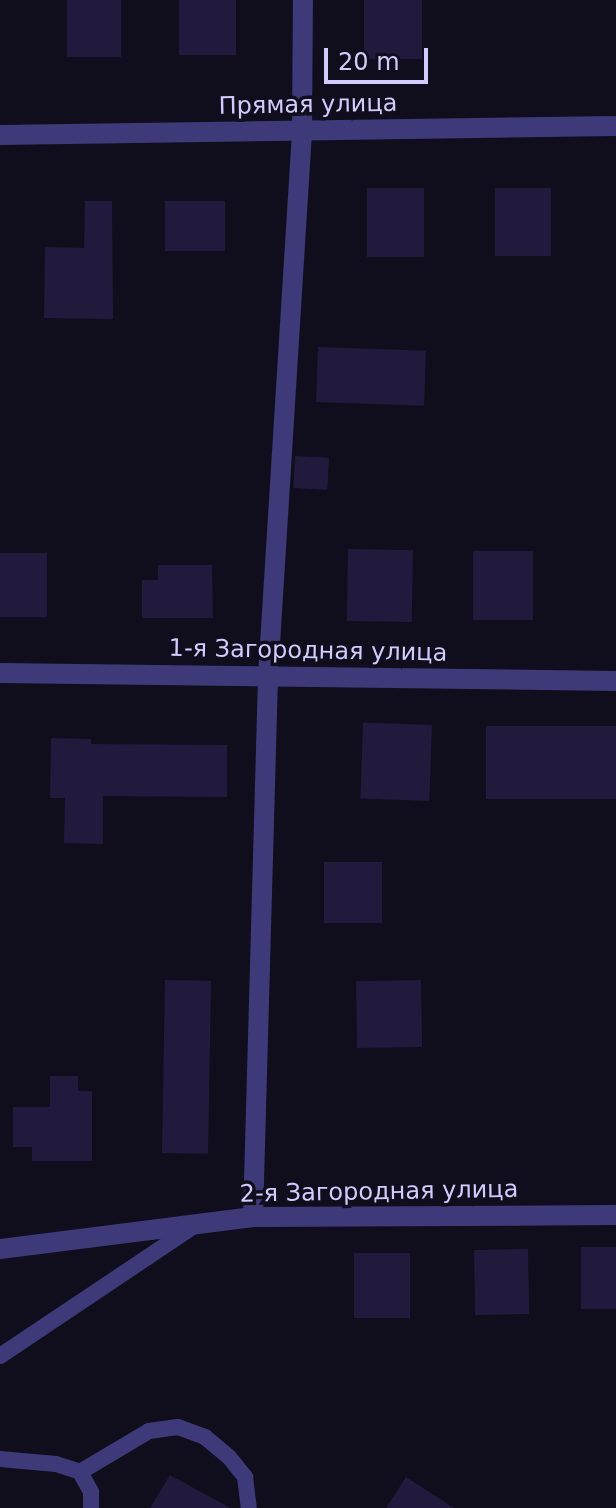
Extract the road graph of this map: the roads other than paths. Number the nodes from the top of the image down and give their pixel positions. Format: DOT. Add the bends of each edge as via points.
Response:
graph roads {
  1 [pos="303,0"];
  2 [pos="616,126"];
  3 [pos="302,132"];
  4 [pos="0,135"];
  5 [pos="0,673"];
  6 [pos="268,676"];
  7 [pos="616,681"];
  8 [pos="616,1215"];
  9 [pos="253,1217"];
  10 [pos="193,1227"];
  11 [pos="0,1249"];
  12 [pos="0,1356"];
  13 [pos="0,1459"];
  14 [pos="80,1472"];
  15 [pos="91,1508"];
  16 [pos="249,1508"];
  1 -- 3 [label="street"];
  2 -- 3 [label="street, Прямая улица"];
  3 -- 4 [label="street, Прямая улица"];
  3 -- 6 [label="street"];
  5 -- 6 [label="street, 1-я Загородная улица"];
  6 -- 7 [label="street, 1-я Загородная улица"];
  6 -- 9 [label="street"];
  8 -- 9 [label="street, 2-я Загородная улица"];
  9 -- 10 [label="street, 2-я Загородная улица"];
  10 -- 11 [label="street, 2-я Загородная улица"];
  10 -- 12 [label="lane"];
  13 -- 14 [label="lane" via="56,1464"];
  14 -- 15 [label="lane" via="91,1492"];
  14 -- 16 [label="lane" via="149,1431 178,1427 205,1437 229,1457 245,1477"];
}
